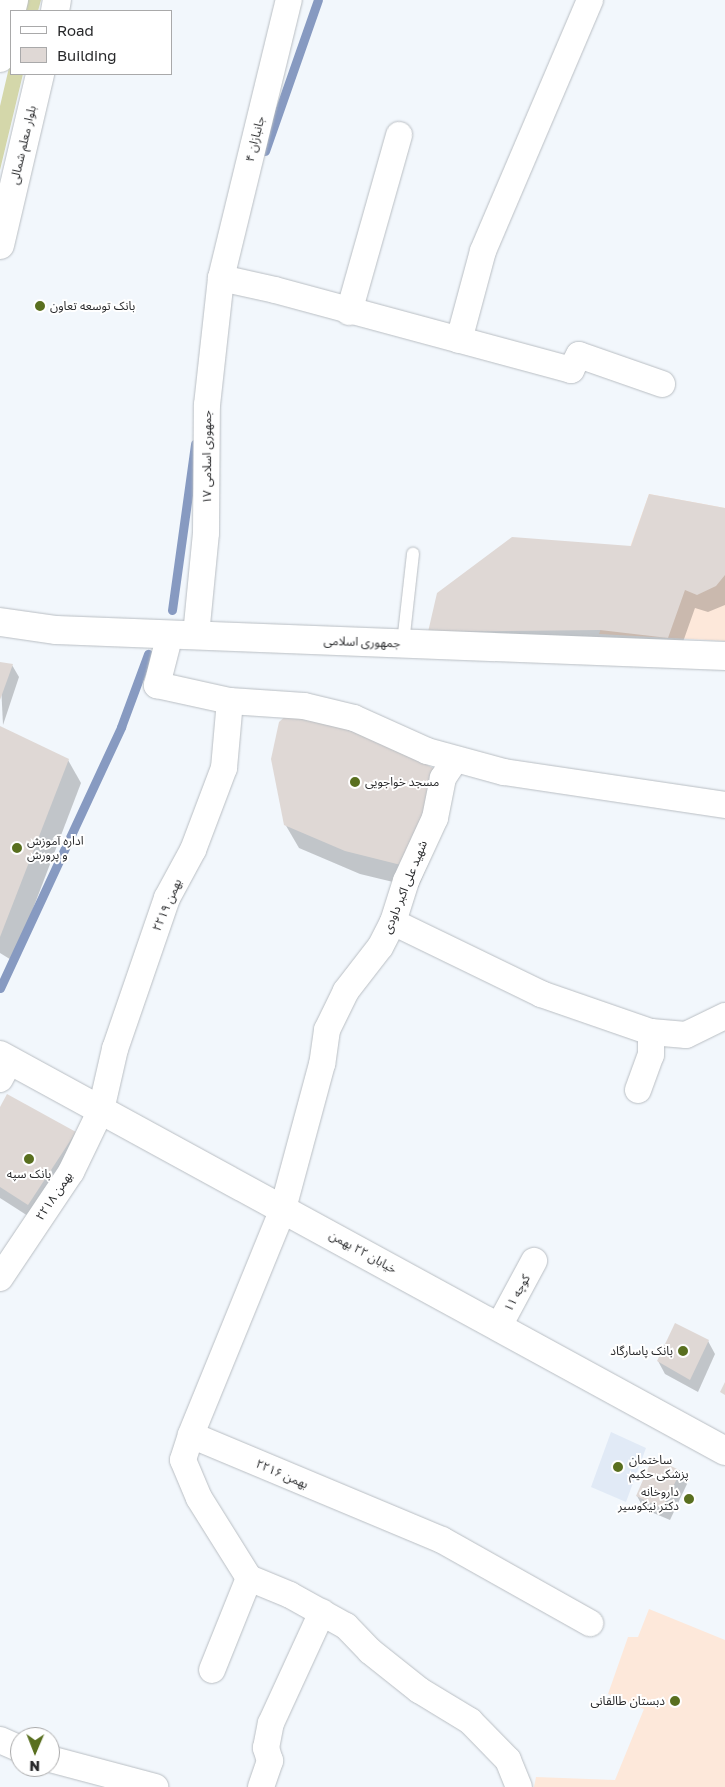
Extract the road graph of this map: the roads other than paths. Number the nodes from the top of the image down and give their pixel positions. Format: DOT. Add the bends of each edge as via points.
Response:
graph roads {
  1 [pos="289,0"];
  2 [pos="590,0"];
  3 [pos="10,17"];
  4 [pos="0,58"];
  5 [pos="40,75"];
  6 [pos="399,135"];
  7 [pos="0,245"];
  8 [pos="221,278"];
  9 [pos="349,312"];
  10 [pos="458,340"];
  11 [pos="662,384"];
  12 [pos="413,554"];
  13 [pos="0,622"];
  14 [pos="183,635"];
  15 [pos="403,643"];
  16 [pos="725,656"];
  17 [pos="230,701"];
  18 [pos="455,760"];
  19 [pos="725,805"];
  20 [pos="393,922"];
  21 [pos="725,1016"];
  22 [pos="652,1032"];
  23 [pos="3,1065"];
  24 [pos="638,1090"];
  25 [pos="101,1110"];
  26 [pos="283,1209"];
  27 [pos="534,1261"];
  28 [pos="0,1278"];
  29 [pos="499,1326"];
  30 [pos="191,1435"];
  31 [pos="725,1451"];
  32 [pos="249,1578"];
  33 [pos="322,1612"];
  34 [pos="590,1623"];
  35 [pos="212,1670"];
  36 [pos="60,1762"];
  37 [pos="155,1787"];
  38 [pos="261,1787"];
  39 [pos="519,1787"];
  1 -- 8 [label="street, جانبازان ۴"];
  2 -- 10 [label="street" via="483,251"];
  3 -- 4 [label="main road"];
  5 -- 7 [label="main road, بلوار معلم شمالی"];
  6 -- 9 [label="street"];
  8 -- 9 [label="street" via="276,290"];
  8 -- 14 [label="street, جمهوری اسلامی ۱۷" via="207,405 206,533"];
  9 -- 10 [label="street"];
  10 -- 11 [label="street" via="571,370 579,355"];
  12 -- 15 [label="lane"];
  13 -- 14 [label="main road, جمهوری اسلامی" via="56,630"];
  14 -- 15 [label="main road, جمهوری اسلامی"];
  14 -- 17 [label="street, جمهوری اسلامی ۱۷" via="157,685"];
  15 -- 16 [label="main road, جمهوری اسلامی"];
  17 -- 18 [label="street" via="304,706 354,718"];
  17 -- 25 [label="street, ۲۲بهمن ۱۹" via="224,768 193,850 167,898 115,1050"];
  18 -- 19 [label="street" via="504,772"];
  18 -- 20 [label="street, شهید علی اکبر داودی" via="442,778 435,818 406,882"];
  20 -- 22 [label="street" via="541,994"];
  20 -- 26 [label="street, شهید علی اکبر داودی" via="380,947 346,991 327,1030 322,1064"];
  21 -- 22 [label="street" via="686,1035"];
  22 -- 24 [label="street" via="651,1055"];
  23 -- 25 [label="main road, خیابان ۲۲ بهمن"];
  25 -- 26 [label="main road, خیابان ۲۲ بهمن"];
  25 -- 28 [label="street, ۲۲بهمن ۱۸" via="71,1172"];
  26 -- 29 [label="main road, خیابان ۲۲ بهمن"];
  26 -- 30 [label="street"];
  27 -- 29 [label="street, کوچه ۱۱"];
  29 -- 31 [label="main road, خیابان ۲۲ بهمن"];
  30 -- 32 [label="street" via="183,1460 199,1498"];
  30 -- 34 [label="street, ۲۲بهمن ۱۶" via="442,1540"];
  32 -- 33 [label="street"];
  32 -- 35 [label="street"];
  33 -- 38 [label="street" via="271,1723 266,1748 270,1761"];
  33 -- 39 [label="street" via="346,1626 370,1651 420,1690 470,1721 508,1760"];
  36 -- 37 [label="street"];
}
